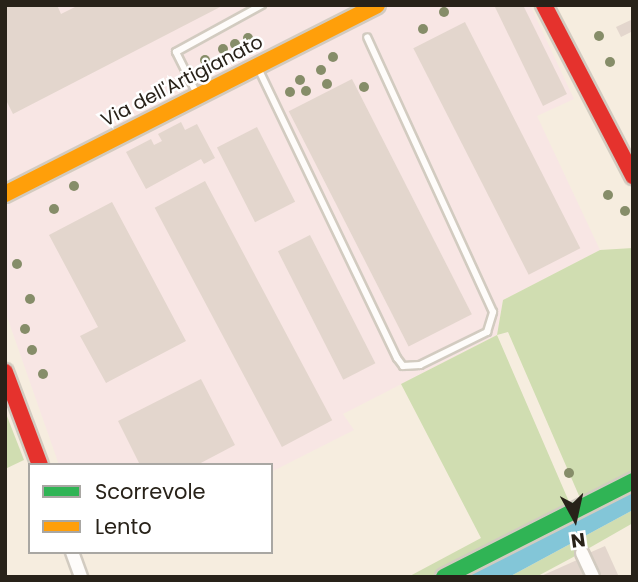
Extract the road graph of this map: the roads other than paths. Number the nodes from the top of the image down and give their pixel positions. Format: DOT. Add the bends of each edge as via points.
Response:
graph roads {
  1 [pos="262,5"];
  2 [pos="377,5"];
  3 [pos="544,5"];
  4 [pos="367,37"];
  5 [pos="256,66"];
  6 [pos="198,96"];
  7 [pos="633,176"];
  8 [pos="5,194"];
  9 [pos="5,372"];
  10 [pos="39,463"];
  11 [pos="633,481"];
  12 [pos="582,553"];
  13 [pos="73,554"];
  14 [pos="81,577"];
  15 [pos="444,577"];
  16 [pos="593,577"];
  1 -- 6 [label="lane" via="176,52"];
  2 -- 5 [label="street, Via dell'Artigianato"];
  3 -- 7 [label="street"];
  4 -- 5 [label="lane" via="494,312 487,332 420,365 404,366 397,358"];
  5 -- 6 [label="street, Via dell'Artigianato"];
  6 -- 8 [label="street, Via dell'Artigianato"];
  9 -- 10 [label="street"];
  11 -- 15 [label="street"];
  12 -- 16 [label="street"];
  13 -- 14 [label="street"];
}
